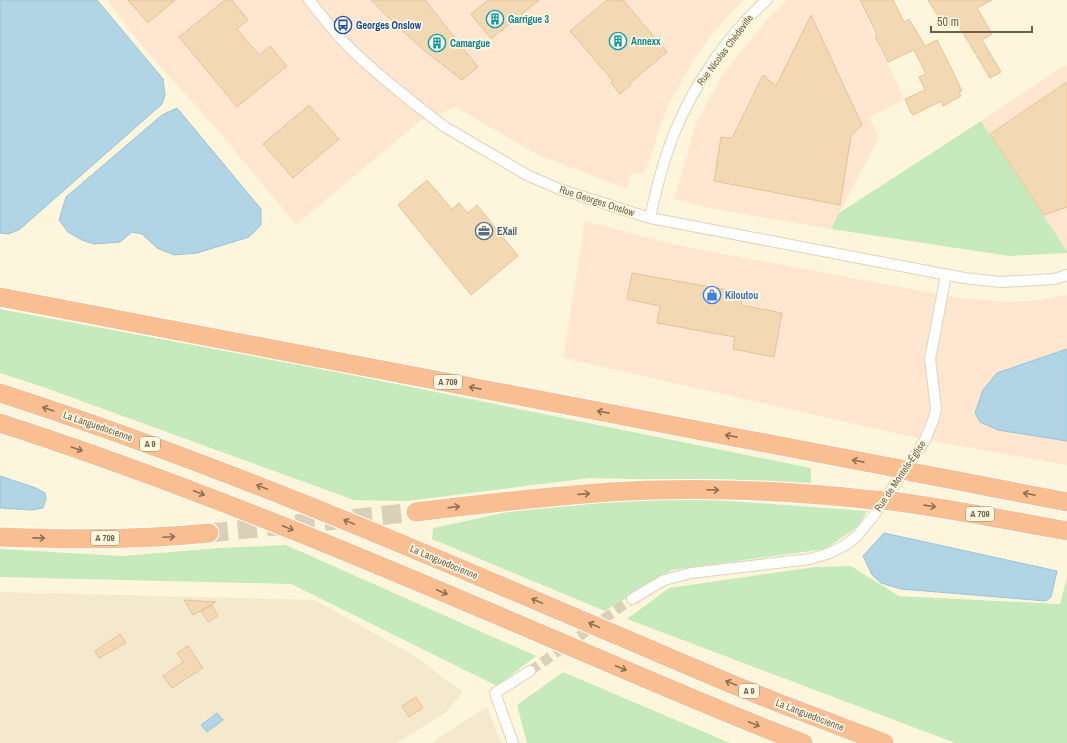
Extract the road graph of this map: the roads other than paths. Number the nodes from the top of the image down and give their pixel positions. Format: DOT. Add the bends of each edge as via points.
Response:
graph roads {
  1 [pos="309,0"];
  2 [pos="767,0"];
  3 [pos="650,218"];
  4 [pos="946,274"];
  5 [pos="1067,276"];
  6 [pos="0,296"];
  7 [pos="0,393"];
  8 [pos="0,423"];
  9 [pos="1067,502"];
  10 [pos="416,512"];
  11 [pos="1067,531"];
  12 [pos="210,533"];
  13 [pos="0,537"];
  14 [pos="632,599"];
  15 [pos="530,670"];
  16 [pos="513,743"];
  17 [pos="802,743"];
  18 [pos="884,743"];
  1 -- 3 [label="street, Rue Georges Onslow" via="352,50 396,90 445,127 527,175 559,189"];
  2 -- 3 [label="street, Rue Nicolas Chédeville" via="752,13 702,78 674,134"];
  3 -- 4 [label="street, Rue Georges Onslow"];
  4 -- 5 [label="street" via="1001,282"];
  4 -- 14 [label="street, Rue de Montels-Église" via="930,359 936,408 934,418 925,440 857,536 847,544 810,559 691,573 664,580"];
  9 -- 6 [label="highway, A 709, one-way"];
  18 -- 7 [label="highway, La Languedocienne / A 9, one-way" via="729,682 298,501 149,444"];
  8 -- 17 [label="highway, one-way" via="251,513"];
  10 -- 11 [label="highway, A 709, one-way, bridge" via="610,492 707,490 797,493 892,502 986,515"];
  13 -- 12 [label="highway, A 709, one-way" via="133,538"];
  15 -- 16 [label="street" via="495,694"];
}
